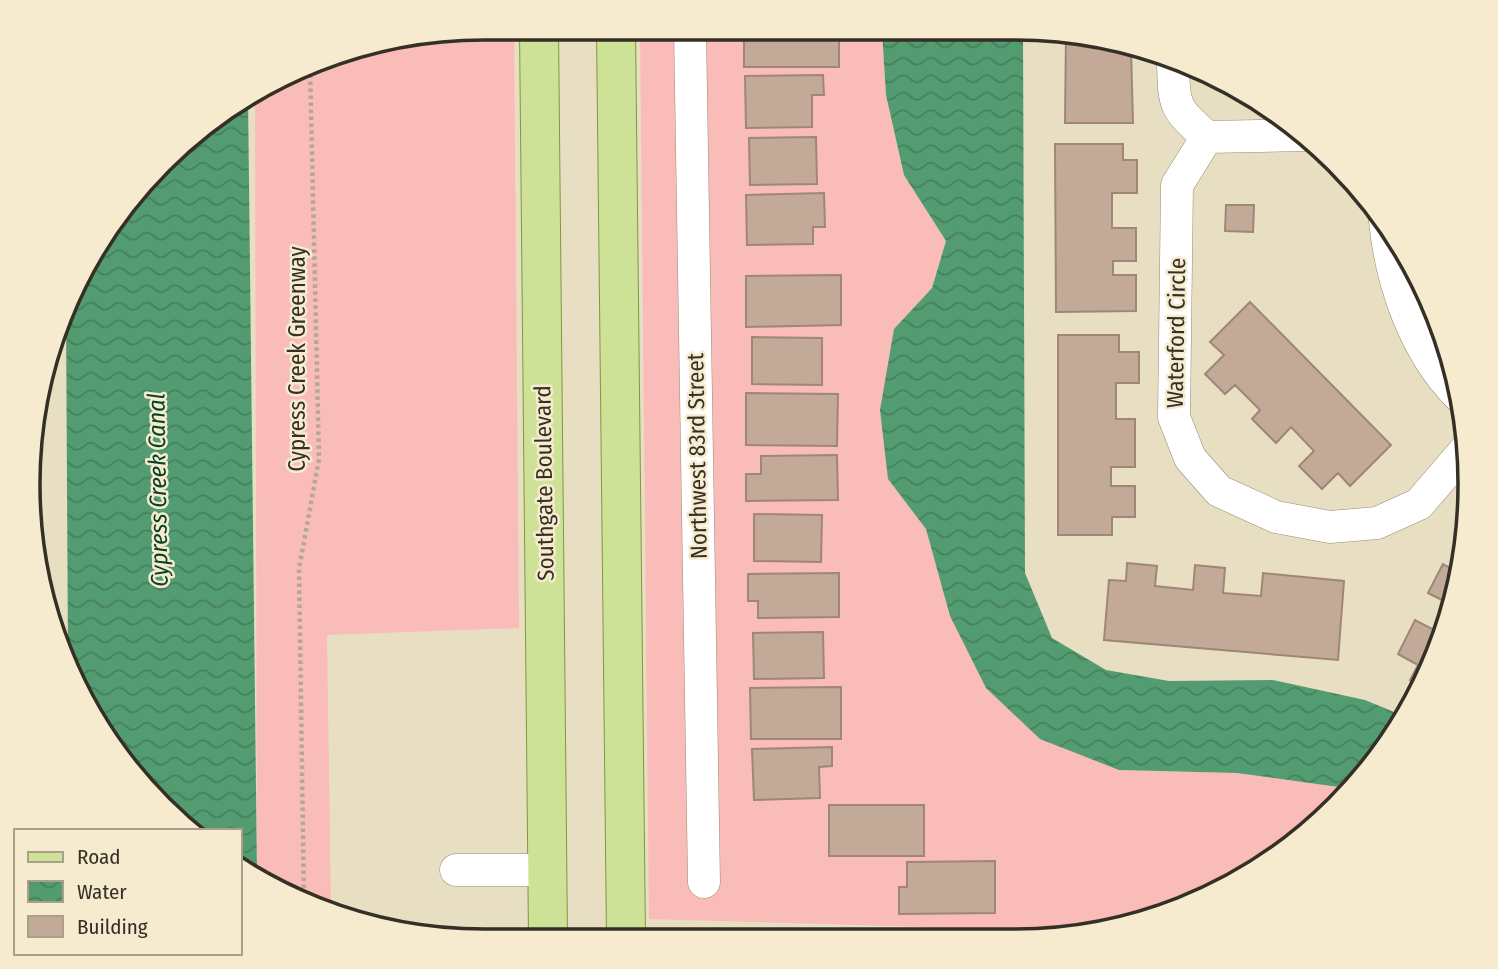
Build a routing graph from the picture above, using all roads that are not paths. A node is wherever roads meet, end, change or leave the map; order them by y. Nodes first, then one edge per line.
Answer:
1 (539, 40) edge
2 (616, 40) edge
3 (690, 40) edge
4 (1173, 70) edge
5 (1288, 135) edge
6 (1207, 137) junction
7 (1393, 254) edge
8 (1446, 383) edge
9 (1457, 460) edge
10 (456, 870) dead end
11 (546, 870) junction
12 (704, 882) dead end
13 (548, 929) edge
14 (626, 929) edge

1 - 11 main road, Southgate Boulevard
2 - 14 main road
3 - 12 street, Northwest 83rd Street
4 - 6 street
5 - 6 street
6 - 9 street, Waterford Circle
7 - 8 street
10 - 11 street
11 - 13 main road, Southgate Boulevard

